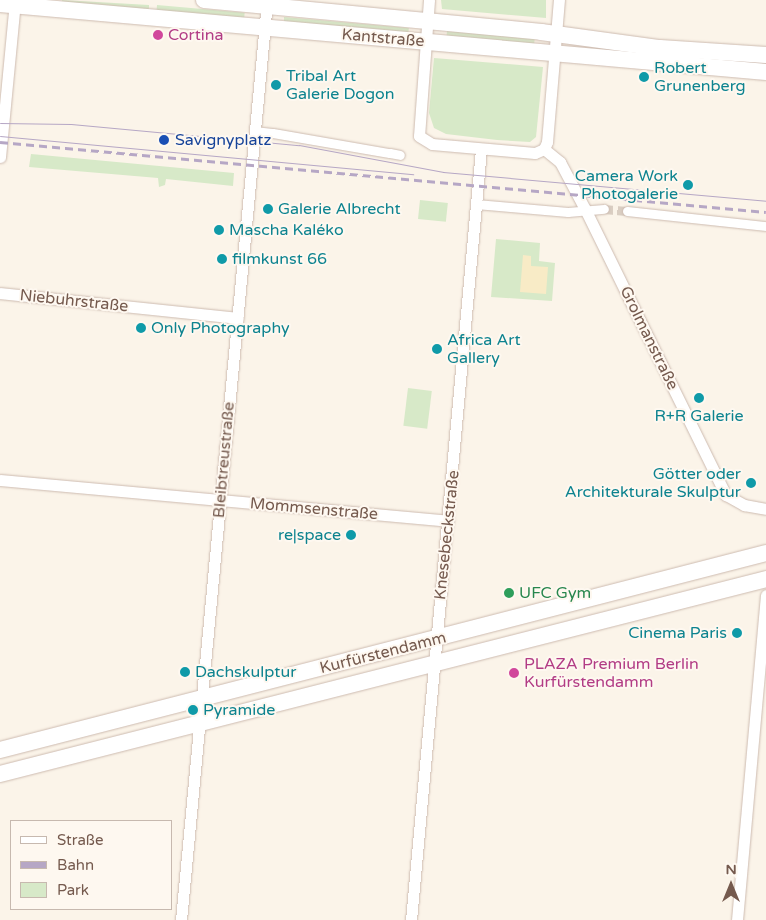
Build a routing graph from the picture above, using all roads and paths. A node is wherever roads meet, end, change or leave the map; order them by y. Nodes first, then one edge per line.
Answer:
1 (204, 0) edge
2 (429, 0) edge
3 (559, 0) edge
4 (10, 3) edge
5 (266, 3) edge
6 (427, 22) junction
7 (264, 27) junction
8 (556, 34) junction
9 (425, 42) junction
10 (554, 53) junction
11 (766, 55) edge
12 (766, 72) edge
13 (254, 131) junction
14 (481, 149) junction
15 (544, 149) junction
16 (400, 155) dead end
17 (0, 157) edge
18 (476, 204) junction
19 (585, 209) junction
20 (604, 209) tunnel mouth
21 (627, 211) tunnel mouth
22 (766, 226) edge
23 (0, 293) edge
24 (238, 318) junction
25 (0, 480) edge
26 (220, 500) junction
27 (766, 509) edge
28 (448, 521) junction
29 (766, 553) edge
30 (766, 579) edge
31 (766, 595) edge
32 (436, 640) junction
33 (434, 666) junction
34 (202, 699) junction
35 (199, 724) junction
36 (0, 750) edge
37 (0, 774) edge
38 (181, 920) edge
39 (411, 920) edge
40 (737, 920) edge

1 - 5 main road, Kantstraße
2 - 6 street
3 - 8 street
4 - 7 main road, Kantstraße
4 - 17 street
5 - 6 main road, Kantstraße
5 - 7 street, Bleibtreustraße
6 - 8 main road, Kantstraße
6 - 9 street
7 - 9 main road, Kantstraße
7 - 13 street, Bleibtreustraße
8 - 10 street
8 - 11 main road, Kantstraße
9 - 10 main road, Kantstraße
9 - 14 street
10 - 12 main road, Kantstraße
10 - 15 street
13 - 16 street
13 - 24 street, Bleibtreustraße
14 - 15 street
14 - 18 street, Knesebeckstraße
15 - 19 street, Grolmanstraße
18 - 19 street
18 - 28 street, Knesebeckstraße
19 - 20 street
19 - 27 street, Grolmanstraße
21 - 22 street
23 - 24 street, Niebuhrstraße
24 - 26 street, Bleibtreustraße
25 - 26 street, Mommsenstraße
26 - 28 street, Mommsenstraße
26 - 34 street, Bleibtreustraße
28 - 32 street, Knesebeckstraße
29 - 32 main road, Kurfürstendamm
30 - 33 main road, Kurfürstendamm
31 - 40 street
32 - 33 street, Knesebeckstraße
32 - 34 main road, Kurfürstendamm
33 - 35 main road, Kurfürstendamm
33 - 39 street, Knesebeckstraße
34 - 35 street, Bleibtreustraße
34 - 36 main road, Kurfürstendamm
35 - 37 main road, Kurfürstendamm
35 - 38 street, Bleibtreustraße

